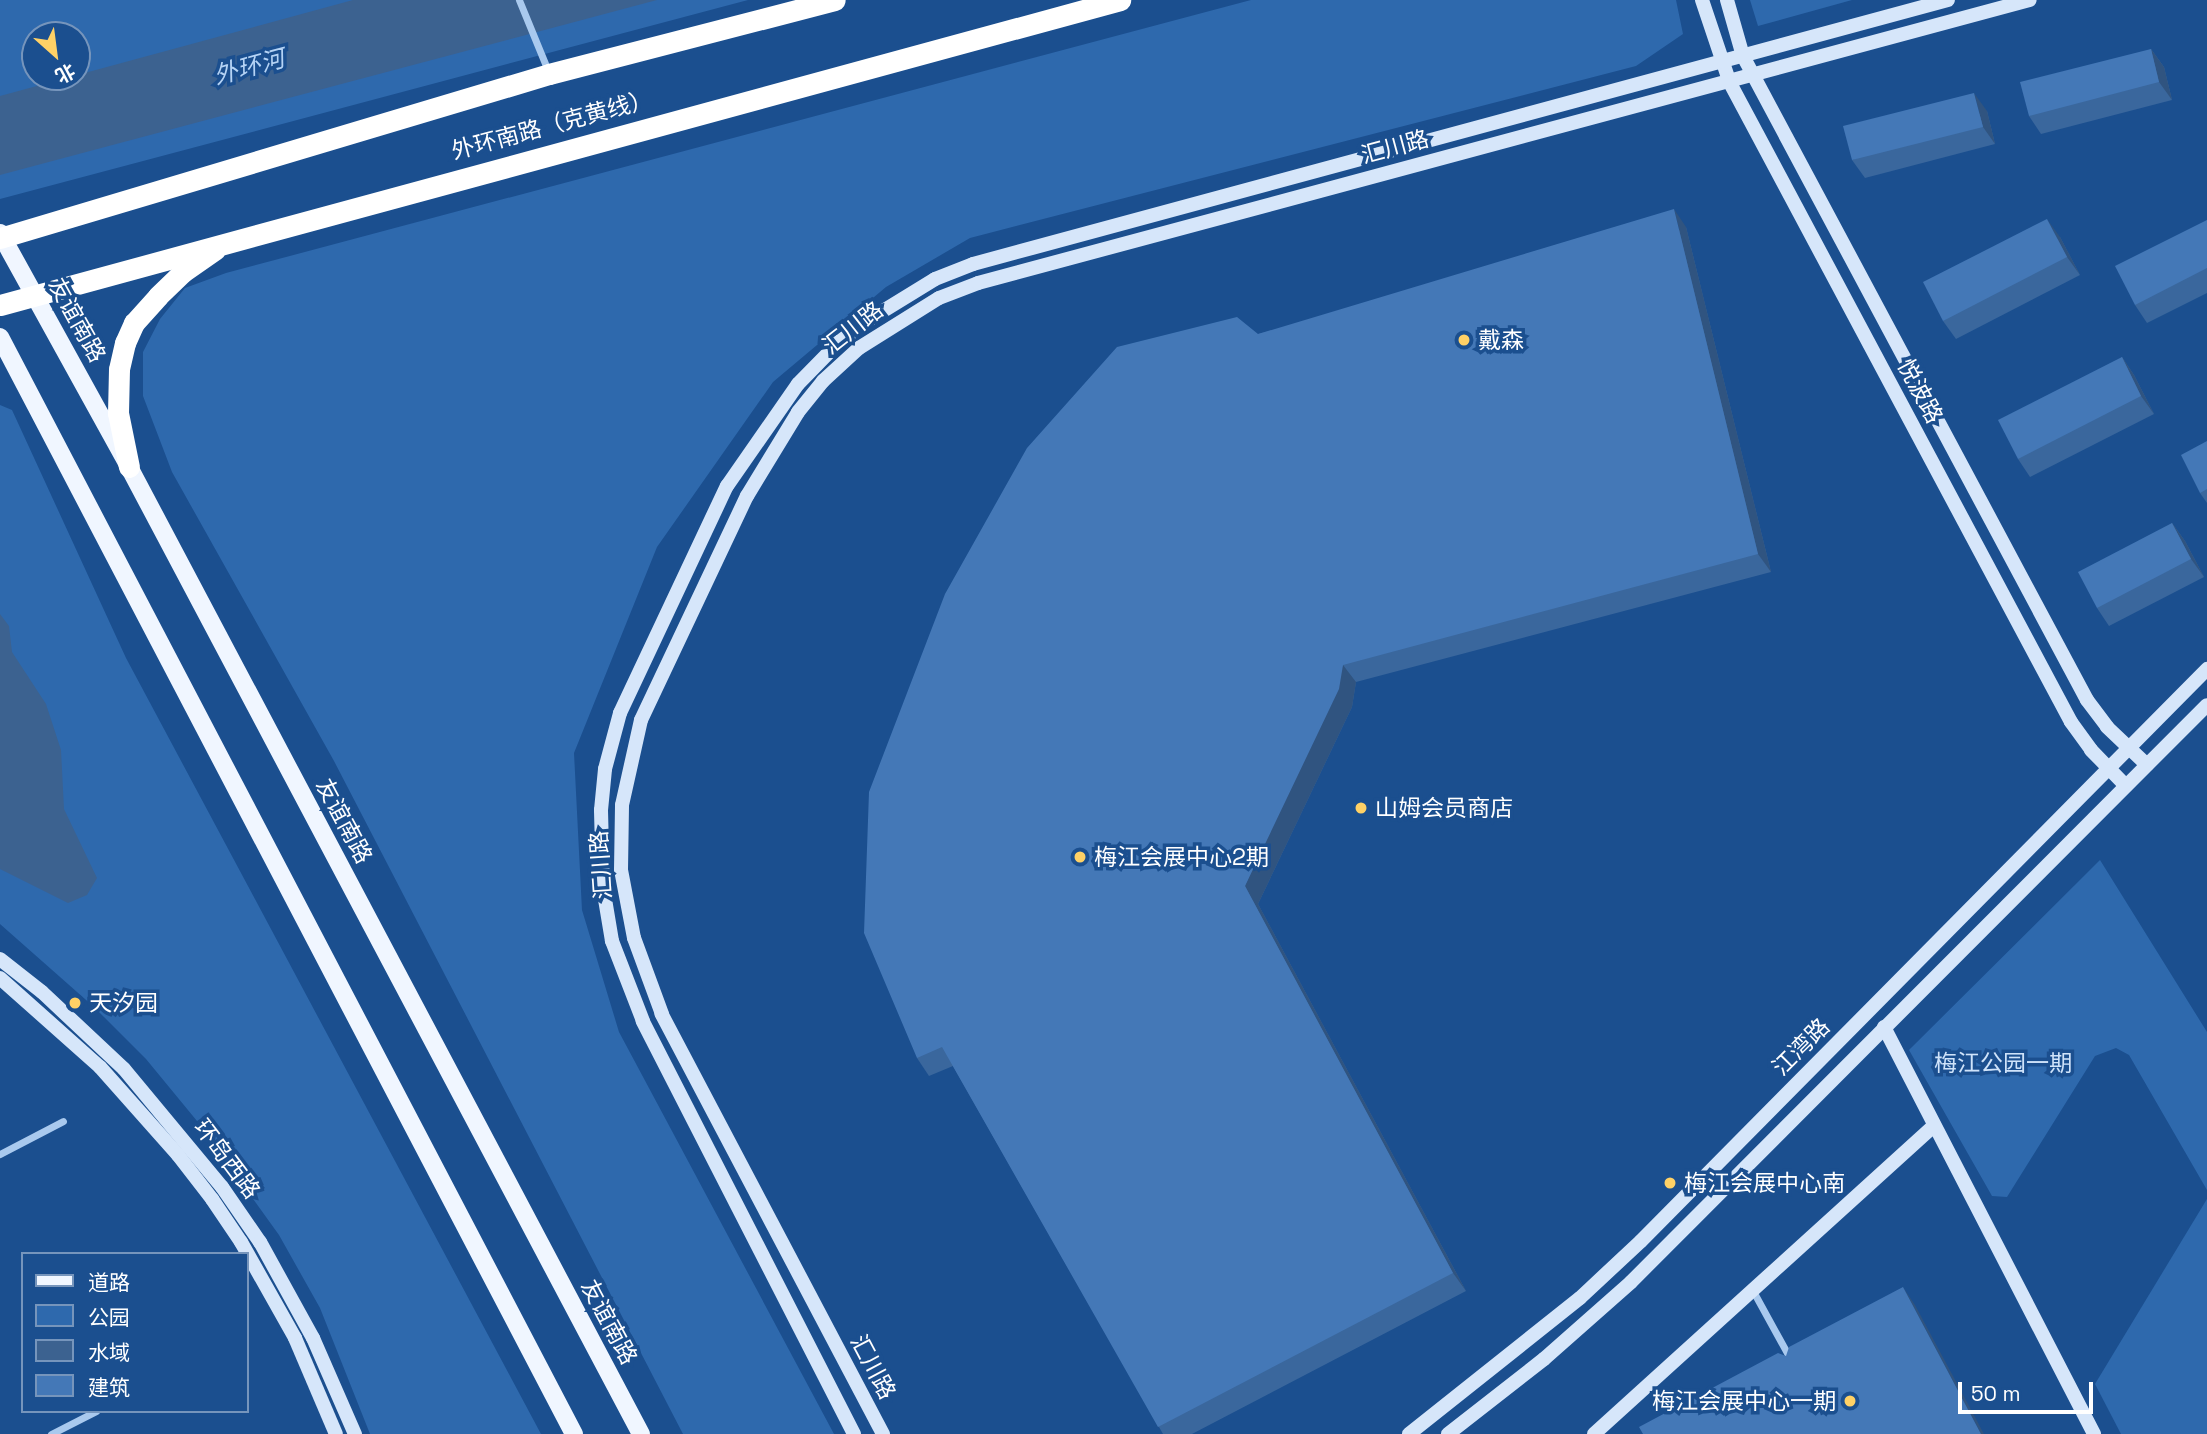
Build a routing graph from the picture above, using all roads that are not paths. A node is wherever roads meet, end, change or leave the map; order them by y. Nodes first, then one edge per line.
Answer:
1 (519, 0) edge
2 (835, 0) edge
3 (1120, 0) edge
4 (1702, 0) edge
5 (1727, 0) edge
6 (1948, 0) edge
7 (2030, 0) edge
8 (1743, 56) junction
9 (1721, 62) junction
10 (549, 74) junction
11 (1754, 76) junction
12 (1730, 83) junction
13 (1, 236) edge
14 (231, 239) junction
15 (36, 295) junction
16 (0, 305) edge
17 (0, 337) edge
18 (129, 467) junction
19 (2207, 670) edge
20 (2207, 705) edge
21 (2128, 748) junction
22 (2147, 765) junction
23 (2109, 768) junction
24 (2126, 786) junction
25 (0, 959) edge
26 (0, 978) edge
27 (1884, 1027) junction
28 (63, 1121) dead end
29 (1933, 1127) junction
30 (0, 1154) edge
31 (247, 1252) edge
32 (248, 1254) edge
33 (1753, 1291) junction
34 (1796, 1368) edge
35 (92, 1413) edge
36 (1598, 1432) edge
37 (51, 1434) edge
38 (337, 1434) edge
39 (355, 1434) edge
40 (574, 1434) edge
41 (641, 1434) edge
42 (854, 1434) edge
43 (883, 1434) edge
44 (1409, 1434) edge
45 (1448, 1434) edge
46 (2094, 1434) edge

1 - 10 street
2 - 10 highway, 外环南路（克黄线）
3 - 14 highway, 外环南路（克黄线）
4 - 9 street, 悦波路
5 - 8 street, 悦波路
6 - 8 street, 汇川路
7 - 11 street, 汇川路
8 - 9 street, 汇川路
8 - 11 street, 悦波路
9 - 12 street, 悦波路
9 - 42 street, 汇川路
10 - 13 highway, 外环南路（克黄线）
11 - 12 street, 汇川路
11 - 21 street, 悦波路
12 - 23 street, 悦波路
12 - 43 street, 汇川路
13 - 15 main road, 友谊南路
14 - 15 highway, 外环南路（克黄线）
14 - 18 highway
15 - 16 highway, 外环南路（克黄线）
15 - 18 main road, 友谊南路
17 - 40 main road
18 - 41 main road, 友谊南路
19 - 21 street, 江湾路
20 - 22 street, 江湾路
21 - 22 street, 悦波路
21 - 23 street, 江湾路
22 - 24 street, 江湾路
23 - 24 street, 悦波路
23 - 44 street, 江湾路
24 - 27 street, 江湾路
25 - 39 street, 环岛西路
26 - 31 street, 环岛西路
27 - 29 street
27 - 45 street, 江湾路
28 - 30 street
29 - 33 street
29 - 46 street
32 - 38 street, 环岛西路
33 - 34 street
33 - 36 street
35 - 37 street

